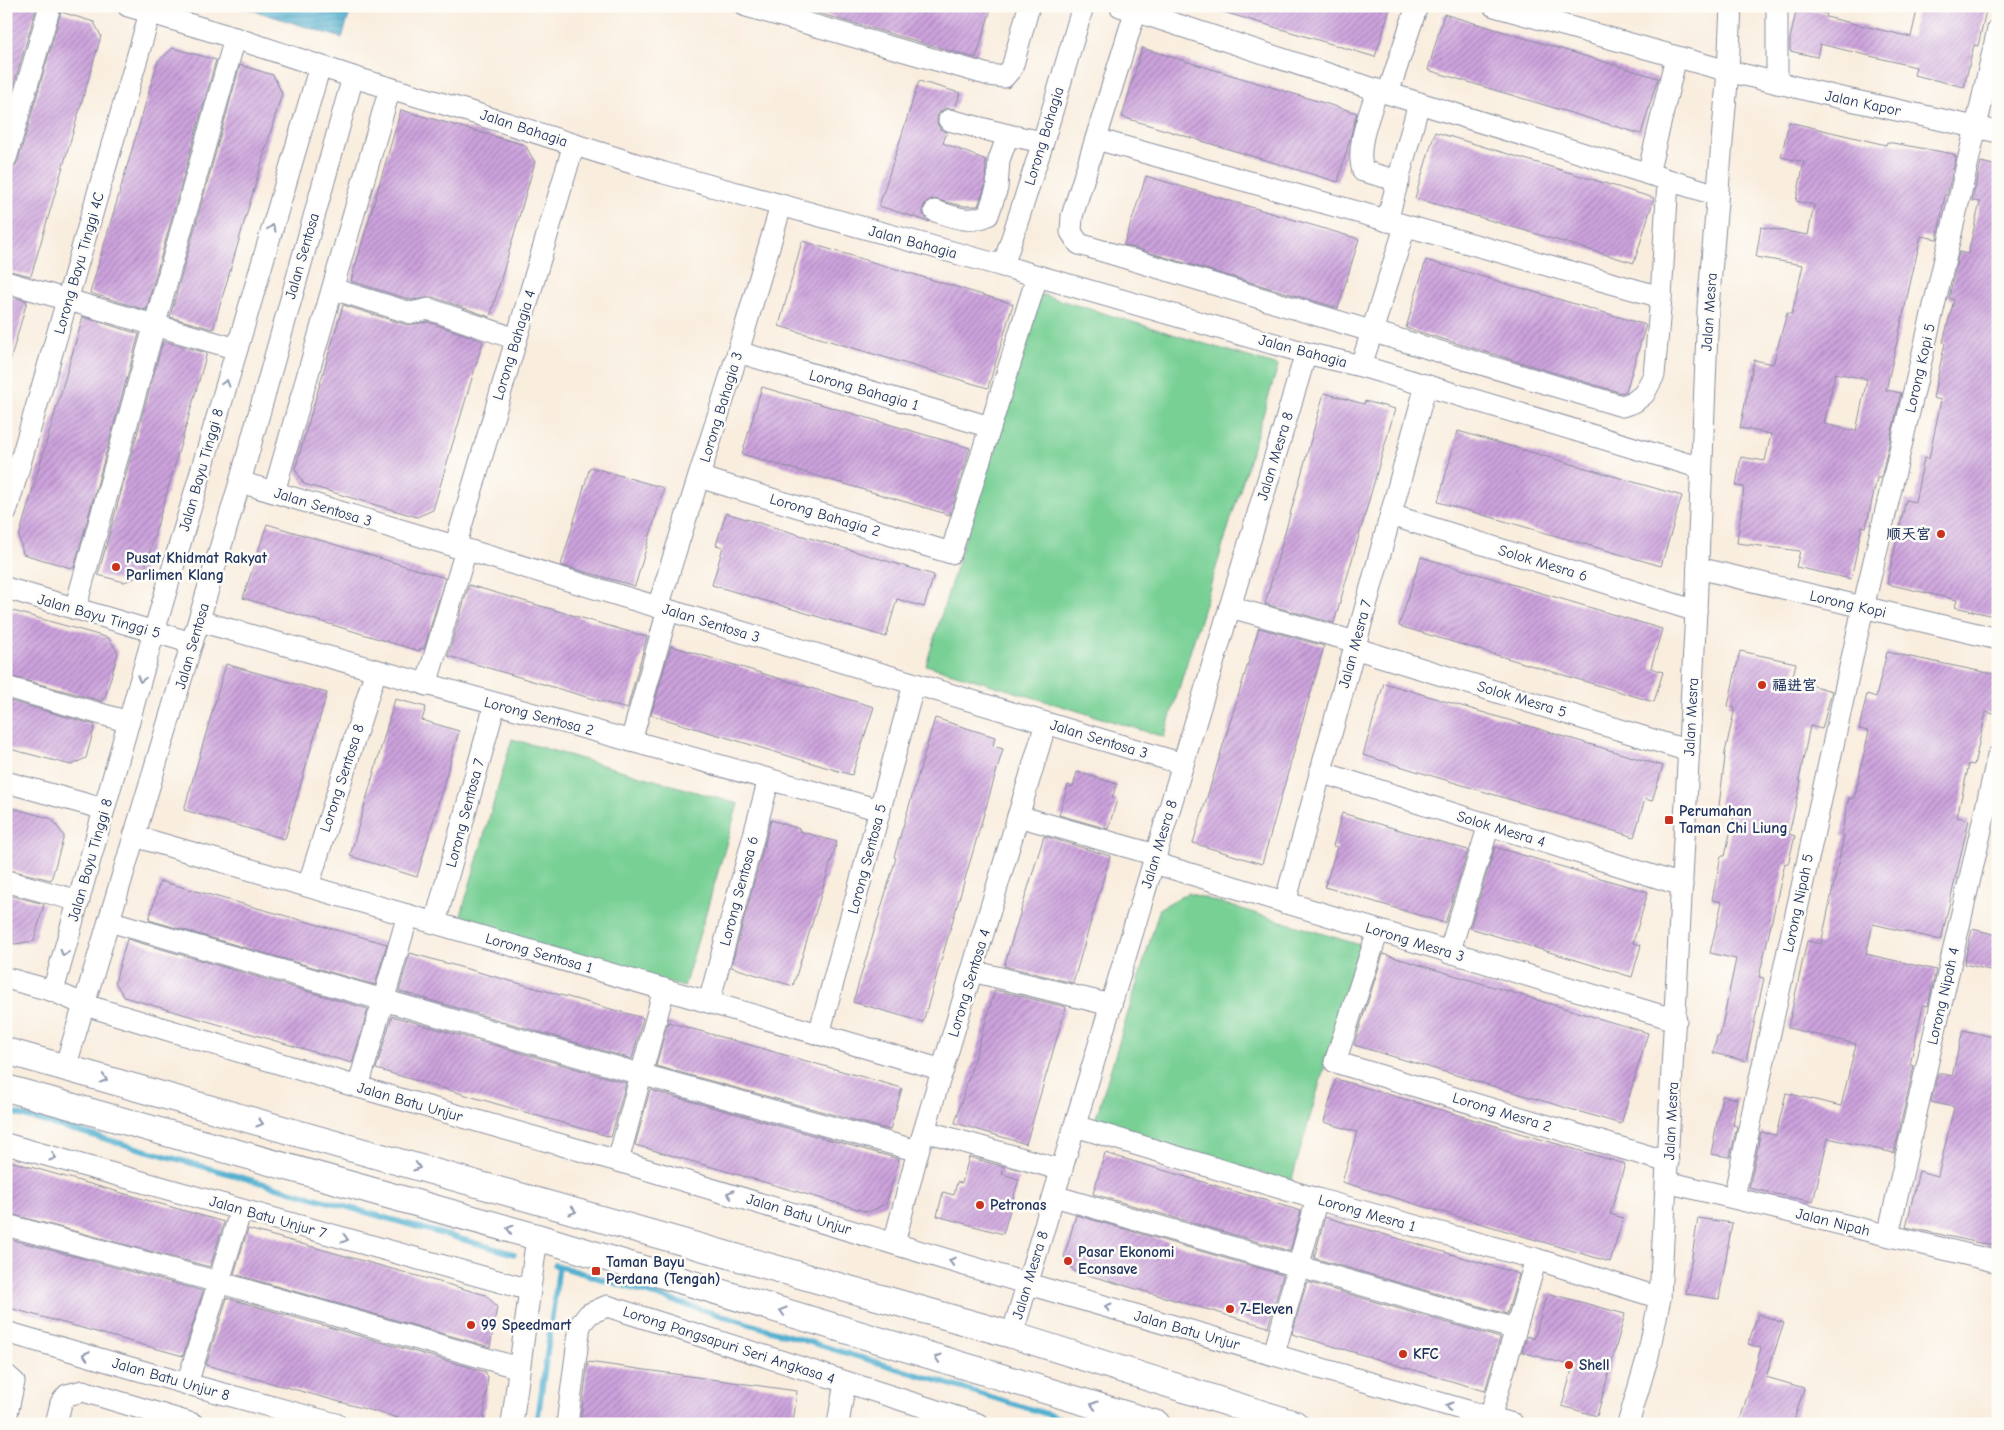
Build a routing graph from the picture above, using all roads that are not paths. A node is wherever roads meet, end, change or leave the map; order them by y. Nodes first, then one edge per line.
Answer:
1 (50, 6) edge
2 (128, 6) edge
3 (746, 6) edge
4 (1029, 6) edge
5 (1083, 6) edge
6 (1417, 6) edge
7 (1494, 6) edge
8 (1731, 6) edge
9 (1777, 6) edge
10 (1131, 8) edge
11 (150, 13) junction
12 (1998, 29) edge
13 (235, 38) junction
14 (1676, 57) junction
15 (320, 66) junction
16 (1728, 71) junction
17 (353, 77) junction
18 (1777, 83) junction
19 (390, 88) junction
20 (1383, 92) junction
21 (1419, 102) junction
22 (949, 120) dead end
23 (1976, 127) junction
24 (1998, 132) edge
25 (1008, 135) junction
26 (1096, 139) junction
27 (1043, 142) junction
28 (574, 144) junction
29 (6, 158) edge
30 (1648, 174) junction
31 (1399, 181) junction
32 (1668, 181) junction
33 (1717, 195) junction
34 (781, 206) junction
35 (935, 212) dead end
36 (1396, 224) junction
37 (1003, 266) junction
38 (1037, 277) junction
39 (6, 282) edge
40 (333, 289) junction
41 (1662, 297) junction
42 (69, 300) junction
43 (155, 326) junction
44 (1372, 332) junction
45 (516, 339) junction
46 (237, 349) junction
47 (738, 352) junction
48 (1306, 353) junction
49 (1361, 366) junction
50 (1426, 385) junction
51 (990, 427) junction
52 (1701, 468) junction
53 (699, 477) junction
54 (240, 482) junction
55 (274, 492) junction
56 (6, 512) edge
57 (1391, 515) junction
58 (460, 548) junction
59 (1698, 568) junction
60 (6, 588) edge
61 (1230, 607) junction
62 (1863, 608) junction
63 (75, 609) junction
64 (663, 609) junction
65 (1696, 611) junction
66 (199, 621) junction
67 (154, 632) junction
68 (1998, 639) edge
69 (192, 644) junction
70 (1355, 645) junction
71 (376, 670) junction
72 (914, 684) junction
73 (426, 685) junction
74 (6, 687) edge
75 (495, 704) junction
76 (129, 722) junction
77 (1046, 723) junction
78 (631, 741) junction
79 (1689, 751) junction
80 (1998, 756) edge
81 (1183, 764) junction
82 (1320, 772) junction
83 (769, 779) junction
84 (6, 782) edge
85 (104, 809) junction
86 (880, 810) junction
87 (1018, 816) junction
88 (1489, 825) junction
89 (134, 836) junction
90 (1155, 859) junction
91 (6, 881) edge
92 (1682, 885) junction
93 (308, 886) junction
94 (79, 901) junction
95 (1285, 903) junction
96 (408, 915) junction
97 (109, 921) junction
98 (436, 923) junction
99 (1378, 931) junction
100 (1449, 953) junction
101 (972, 972) junction
102 (6, 978) edge
103 (664, 989) junction
104 (53, 991) junction
105 (384, 1000) junction
106 (709, 1002) junction
107 (85, 1005) junction
108 (1111, 1005) junction
109 (1676, 1020) junction
110 (819, 1034) junction
111 (6, 1051) edge
112 (65, 1068) junction
113 (943, 1070) junction
114 (640, 1074) junction
115 (358, 1087) junction
116 (6, 1088) edge
117 (1075, 1126) junction
118 (925, 1131) junction
119 (6, 1144) edge
120 (918, 1152) junction
121 (618, 1160) junction
122 (1062, 1170) junction
123 (1668, 1172) junction
124 (1054, 1196) junction
125 (1734, 1197) junction
126 (1317, 1199) junction
127 (241, 1210) junction
128 (6, 1225) edge
129 (1888, 1236) junction
130 (537, 1237) junction
131 (894, 1242) junction
132 (1536, 1259) junction
133 (1998, 1262) edge
134 (1299, 1266) junction
135 (218, 1282) junction
136 (1028, 1284) junction
137 (530, 1290) junction
138 (1660, 1298) junction
139 (1515, 1330) junction
140 (6, 1332) edge
141 (1012, 1335) junction
142 (1274, 1354) junction
143 (519, 1368) junction
144 (6, 1374) edge
145 (845, 1382) junction
146 (187, 1384) junction
147 (269, 1416) edge
148 (6, 1418) edge
149 (1490, 1418) junction
150 (56, 1424) edge
151 (193, 1424) edge
152 (336, 1424) edge
153 (512, 1424) edge
154 (567, 1424) edge
155 (838, 1424) edge
156 (978, 1424) edge
157 (1158, 1424) edge
158 (1295, 1424) edge
159 (1513, 1424) edge
160 (1628, 1424) edge

1 - 29 street
2 - 11 street, Jalan Bahagia
3 - 4 street
5 - 27 street, Lorong Bahagia
6 - 20 street
7 - 14 street, Jalan Kapor
8 - 16 street, Jalan Mesra
9 - 18 street
10 - 20 street
10 - 26 street
11 - 13 street, Jalan Bahagia
11 - 42 street, Lorong Bayu Tinggi 4C
12 - 23 street, Lorong Kopi 5
13 - 15 street, Jalan Bahagia
13 - 43 street
14 - 16 street, Jalan Kapor
14 - 30 street
15 - 17 street, Jalan Bahagia
46 -> 15 street, Jalan Bayu Tinggi 8
16 - 18 street, Jalan Kapor
16 - 33 street, Jalan Mesra
17 - 19 street, Jalan Bahagia
17 - 54 street, Jalan Sentosa
18 - 23 street, Jalan Kapor
19 - 28 street, Jalan Bahagia
19 - 40 street
20 - 21 street
20 - 31 street
21 - 30 street
21 - 31 street
22 - 25 street
23 - 24 street, Jalan Kapor
23 - 62 street, Lorong Kopi 5
25 - 27 street
25 - 35 street
26 - 36 street
26 - 44 street
27 - 37 street, Lorong Bahagia
28 - 34 street, Jalan Bahagia
28 - 45 street, Lorong Bahagia 4
30 - 32 street
31 - 36 street
32 - 33 street
32 - 41 street
33 - 52 street, Jalan Mesra
34 - 37 street, Jalan Bahagia
34 - 47 street, Lorong Bahagia 3
36 - 41 street
36 - 44 street
37 - 38 street, Jalan Bahagia
38 - 48 street, Jalan Bahagia
38 - 51 street
39 - 42 street
40 - 45 street
40 - 55 street
41 - 44 street
42 - 43 street
42 - 56 street, Lorong Bayu Tinggi 4C
43 - 46 street
43 - 63 street
44 - 49 street
45 - 58 street, Lorong Bahagia 4
67 -> 46 street, Jalan Bayu Tinggi 8
47 - 51 street, Lorong Bahagia 1
47 - 53 street, Lorong Bahagia 3
48 - 49 street, Jalan Bahagia
48 - 61 street, Jalan Mesra 8
49 - 50 street, Jalan Bahagia
50 - 52 street, Jalan Bahagia
50 - 57 street, Jalan Mesra 7
51 - 53 street, Lorong Bahagia 2
52 - 59 street, Jalan Mesra
53 - 64 street, Lorong Bahagia 3
54 - 55 street, Jalan Sentosa 3
54 - 66 street, Jalan Sentosa
55 - 58 street, Jalan Sentosa 3
57 - 65 street, Solok Mesra 6
57 - 70 street, Jalan Mesra 7
58 - 64 street, Jalan Sentosa 3
58 - 73 street, Lorong Bahagia 4
59 - 62 street, Lorong Kopi
59 - 65 street, Jalan Mesra
60 - 63 street, Jalan Bayu Tinggi 5
61 - 70 street, Solok Mesra 5
61 - 81 street, Jalan Mesra 8
62 - 68 street, Lorong Kopi
62 - 125 street, Lorong Nipah 5
63 - 67 street, Jalan Bayu Tinggi 5
64 - 72 street, Jalan Sentosa 3
64 - 78 street, Lorong Bahagia 3
65 - 79 street, Jalan Mesra
66 - 69 street, Jalan Sentosa
66 - 71 street, Lorong Sentosa 2
67 - 69 street, Jalan Bayu Tinggi 5
67 -> 76 street, Jalan Bayu Tinggi 8
69 - 89 street, Jalan Sentosa
70 - 79 street, Solok Mesra 5
70 - 82 street, Jalan Mesra 7
71 - 73 street, Lorong Sentosa 2
71 - 93 street, Lorong Sentosa 8
72 - 77 street, Jalan Sentosa 3
72 - 86 street, Lorong Sentosa 5
73 - 75 street, Lorong Sentosa 2
74 - 76 street
75 - 78 street, Lorong Sentosa 2
75 - 98 street, Lorong Sentosa 7
76 - 85 street, Jalan Bayu Tinggi 8
77 - 81 street, Jalan Sentosa 3
77 - 87 street, Lorong Sentosa 4
78 - 83 street, Lorong Sentosa 2
79 - 92 street, Jalan Mesra
80 - 129 street, Lorong Nipah 4
81 - 90 street, Jalan Mesra 8
82 - 88 street, Solok Mesra 4
82 - 95 street, Jalan Mesra 7
83 - 86 street, Lorong Sentosa 2
83 - 106 street, Lorong Sentosa 6
84 - 85 street
85 - 94 street, Jalan Bayu Tinggi 8
86 - 110 street, Lorong Sentosa 5
87 - 90 street, Lorong Mesra 3
87 - 101 street, Lorong Sentosa 4
88 - 92 street, Solok Mesra 4
88 - 100 street
89 - 93 street, Lorong Sentosa 1
89 - 97 street, Jalan Sentosa
90 - 95 street, Lorong Mesra 3
90 - 108 street, Jalan Mesra 8
91 - 94 street
92 - 109 street, Jalan Mesra
93 - 96 street, Lorong Sentosa 1
94 -> 104 street, Jalan Bayu Tinggi 8
95 - 99 street, Lorong Mesra 3
96 - 98 street, Lorong Sentosa 1
96 - 105 street
97 - 105 street
97 - 107 street, Jalan Sentosa
98 - 103 street, Lorong Sentosa 1
99 - 100 street, Lorong Mesra 3
99 - 123 street, Lorong Mesra 2
100 - 109 street, Lorong Mesra 3
101 - 108 street
101 - 113 street, Lorong Sentosa 4
102 - 104 street, Jalan Batu Unjur
103 - 106 street, Lorong Sentosa 1
103 - 114 street
104 - 107 street, Jalan Batu Unjur
105 - 114 street
105 - 115 street
106 - 110 street, Lorong Sentosa 1
107 - 112 street, Jalan Sentosa
107 - 115 street, Jalan Batu Unjur
108 - 117 street, Jalan Mesra 8
109 - 123 street, Jalan Mesra
110 - 113 street, Lorong Sentosa 1
111 - 112 main road
112 -> 141 main road
113 - 118 street, Lorong Sentosa 4
114 - 120 street
114 - 121 street
115 - 121 street, Jalan Batu Unjur
130 -> 116 main road
117 - 122 street, Jalan Mesra 8
117 - 126 street, Lorong Mesra 1
118 - 120 street, Lorong Sentosa 4
118 - 122 street
119 -> 127 street, Jalan Batu Unjur 7
120 - 131 street, Lorong Sentosa 4
131 -> 121 street, Jalan Batu Unjur
122 - 124 street, Jalan Mesra 8
123 - 125 street, Jalan Nipah
123 - 138 street, Jalan Mesra
124 - 134 street
124 - 136 street, Jalan Mesra 8
125 - 129 street, Jalan Nipah
126 - 132 street, Lorong Mesra 1
126 - 134 street
127 - 135 street
127 -> 137 street, Jalan Batu Unjur 7
128 - 135 street
129 - 133 street, Jalan Nipah
130 - 137 street
157 -> 130 main road
136 -> 131 street, Jalan Batu Unjur
132 - 138 street, Lorong Mesra 1
132 - 139 street
134 - 139 street
134 - 142 street
135 - 143 street
135 - 146 street
136 - 141 street, Jalan Mesra 8
142 -> 136 street, Jalan Batu Unjur
137 - 143 street
138 - 160 street, Jalan Mesra
139 - 149 street
146 -> 140 street, Jalan Batu Unjur 8
141 - 158 main road
149 -> 142 street, Jalan Batu Unjur
143 - 153 street
144 - 148 street
145 - 154 street, Lorong Pangsapuri Seri Angkasa 4
145 - 155 street
145 - 156 street, Lorong Pangsapuri Seri Angkasa 4
146 - 147 street, Jalan Batu Unjur 8
147 - 152 street, Jalan Batu Unjur 8
149 - 159 street, Jalan Batu Unjur
150 - 151 street

